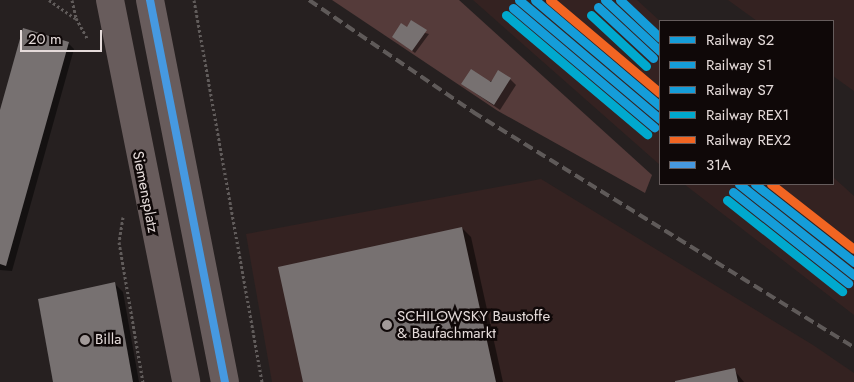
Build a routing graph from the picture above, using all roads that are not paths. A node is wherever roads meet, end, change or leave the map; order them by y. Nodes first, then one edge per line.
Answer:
1 (110, 0) edge
2 (150, 0) edge
3 (186, 382) edge
4 (225, 382) edge

1 - 3 main road, Siemensplatz
2 - 4 main road

